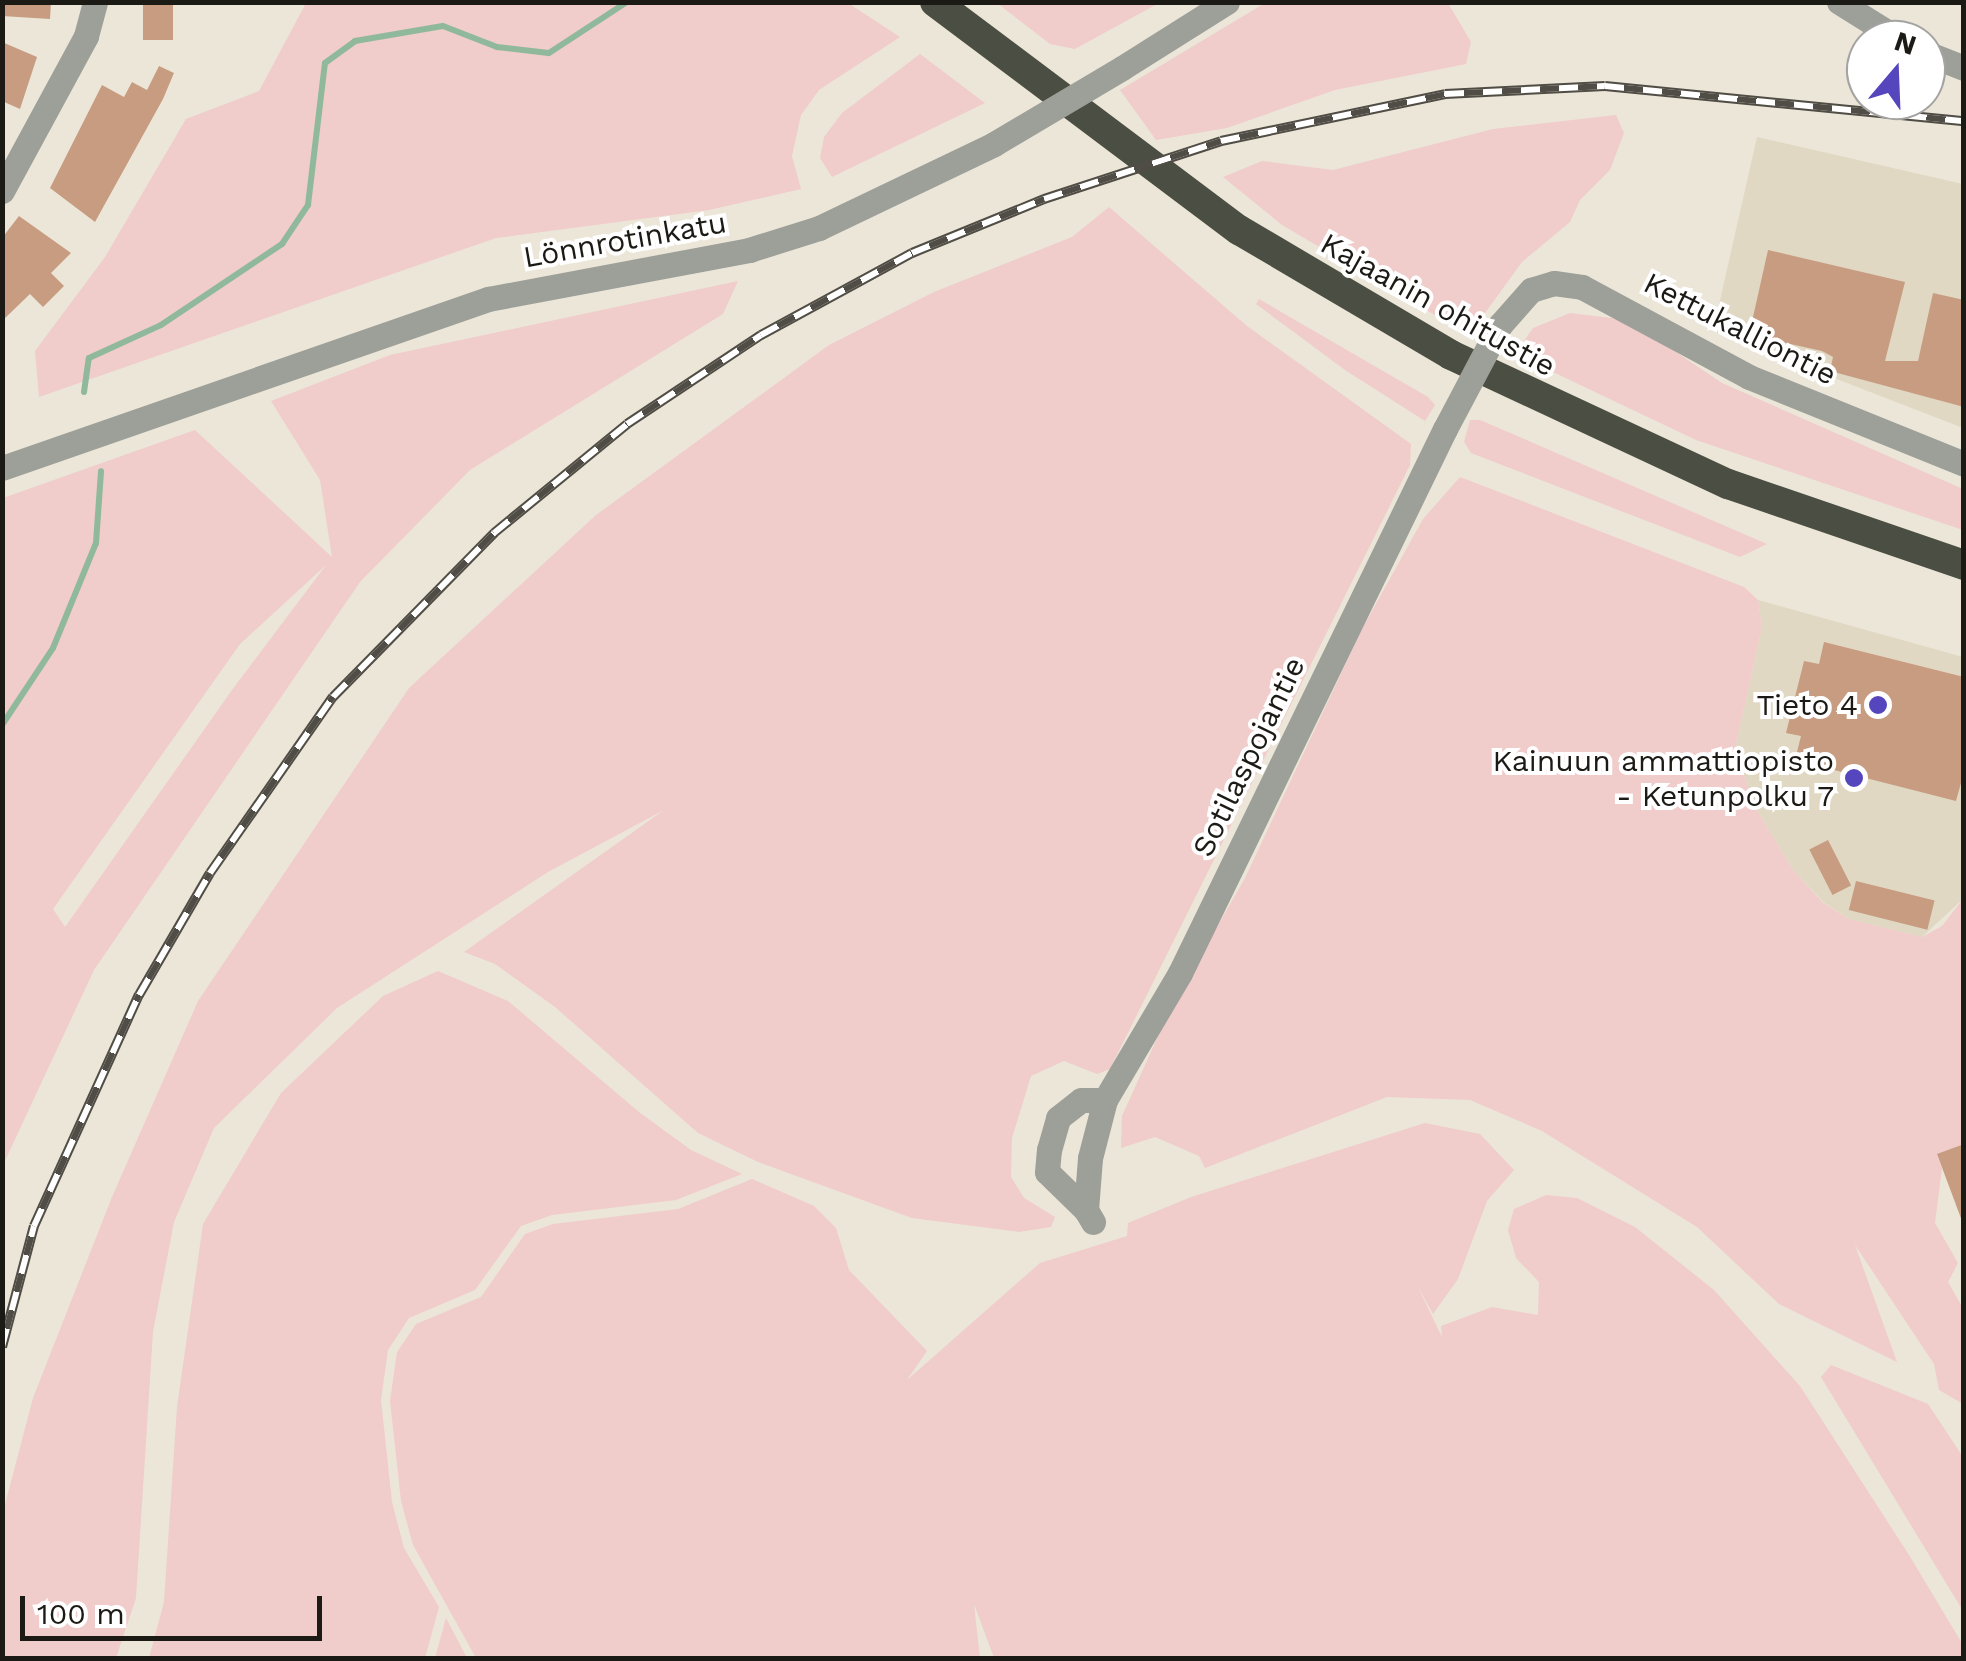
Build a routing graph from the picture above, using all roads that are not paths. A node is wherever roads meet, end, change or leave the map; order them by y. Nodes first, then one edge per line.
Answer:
1 (95, 2) edge
2 (935, 2) edge
3 (1227, 2) edge
4 (1839, 2) edge
5 (1868, 20) edge
6 (2, 191) edge
7 (1500, 325) joint
8 (1964, 464) edge
9 (2, 468) edge
10 (1964, 565) edge
11 (1105, 1100) junction

1 - 6 street
2 - 10 highway, Kajaanin ohitustie
3 - 9 street, Lönnrotinkatu, bridge
4 - 5 street
7 - 8 street, Kettukalliontie
7 - 11 street, Sotilaspojantie, bridge
11 - 11 street, Sotilaspojantie

